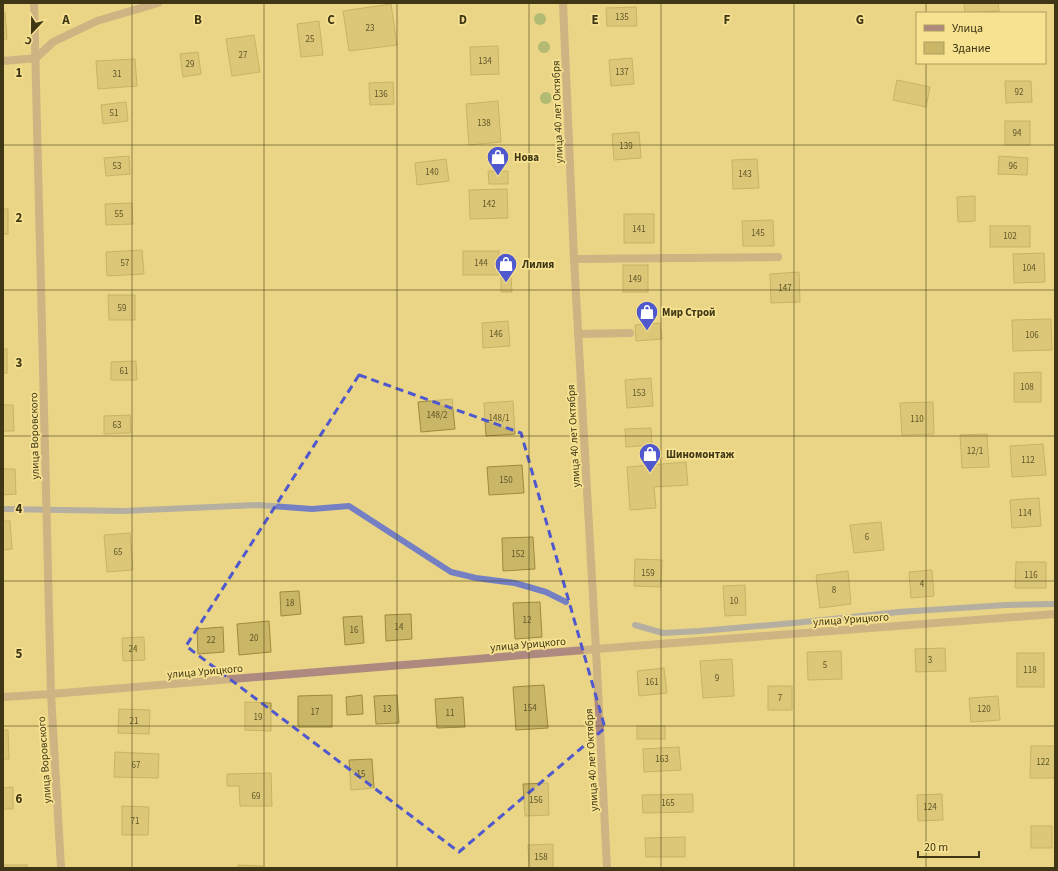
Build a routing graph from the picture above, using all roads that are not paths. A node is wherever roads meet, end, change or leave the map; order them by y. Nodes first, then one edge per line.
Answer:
1 (34, 3) edge
2 (158, 3) edge
3 (563, 3) edge
4 (36, 58) junction
5 (3, 61) edge
6 (778, 257) dead end
7 (574, 259) junction
8 (630, 332) dead end
9 (578, 334) junction
10 (1055, 614) edge
11 (596, 650) junction
12 (51, 694) junction
13 (3, 697) edge
14 (61, 868) edge
15 (607, 868) edge

1 - 4 street, улица Воровского
2 - 4 street
3 - 7 street, улица 40 лет Октября
4 - 5 street
4 - 12 street, улица Воровского
6 - 7 street
7 - 9 street, улица 40 лет Октября
8 - 9 street
9 - 11 street, улица 40 лет Октября
10 - 11 street, улица Урицкого
11 - 12 street, улица Урицкого
11 - 15 street, улица 40 лет Октября
12 - 13 street, улица Урицкого
12 - 14 street, улица Воровского

